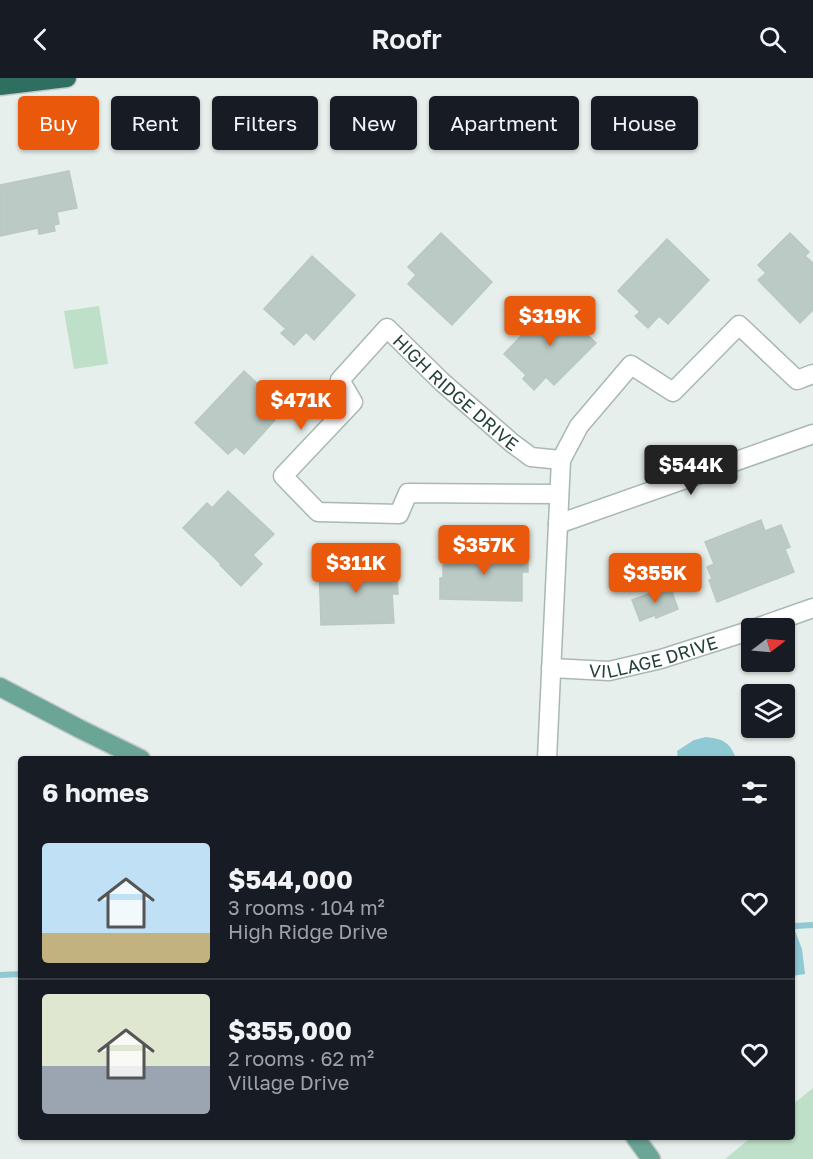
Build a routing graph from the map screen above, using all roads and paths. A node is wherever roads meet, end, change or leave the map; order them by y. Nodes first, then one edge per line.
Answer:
1 (67, 78) edge
2 (0, 86) edge
3 (813, 374) edge
4 (813, 434) edge
5 (561, 460) junction
6 (559, 494) junction
7 (558, 524) junction
8 (813, 608) edge
9 (784, 618) edge
10 (741, 634) edge
11 (552, 668) junction
12 (0, 687) edge
13 (135, 756) edge
14 (548, 756) edge
15 (637, 1140) edge
16 (651, 1159) edge

1 - 2 highway
3 - 5 street
4 - 7 street
5 - 6 street
5 - 6 street, HIGH RIDGE DRIVE
6 - 7 street
7 - 11 street
8 - 9 street
10 - 11 street, VILLAGE DRIVE
11 - 14 street
12 - 13 main road
15 - 16 main road

